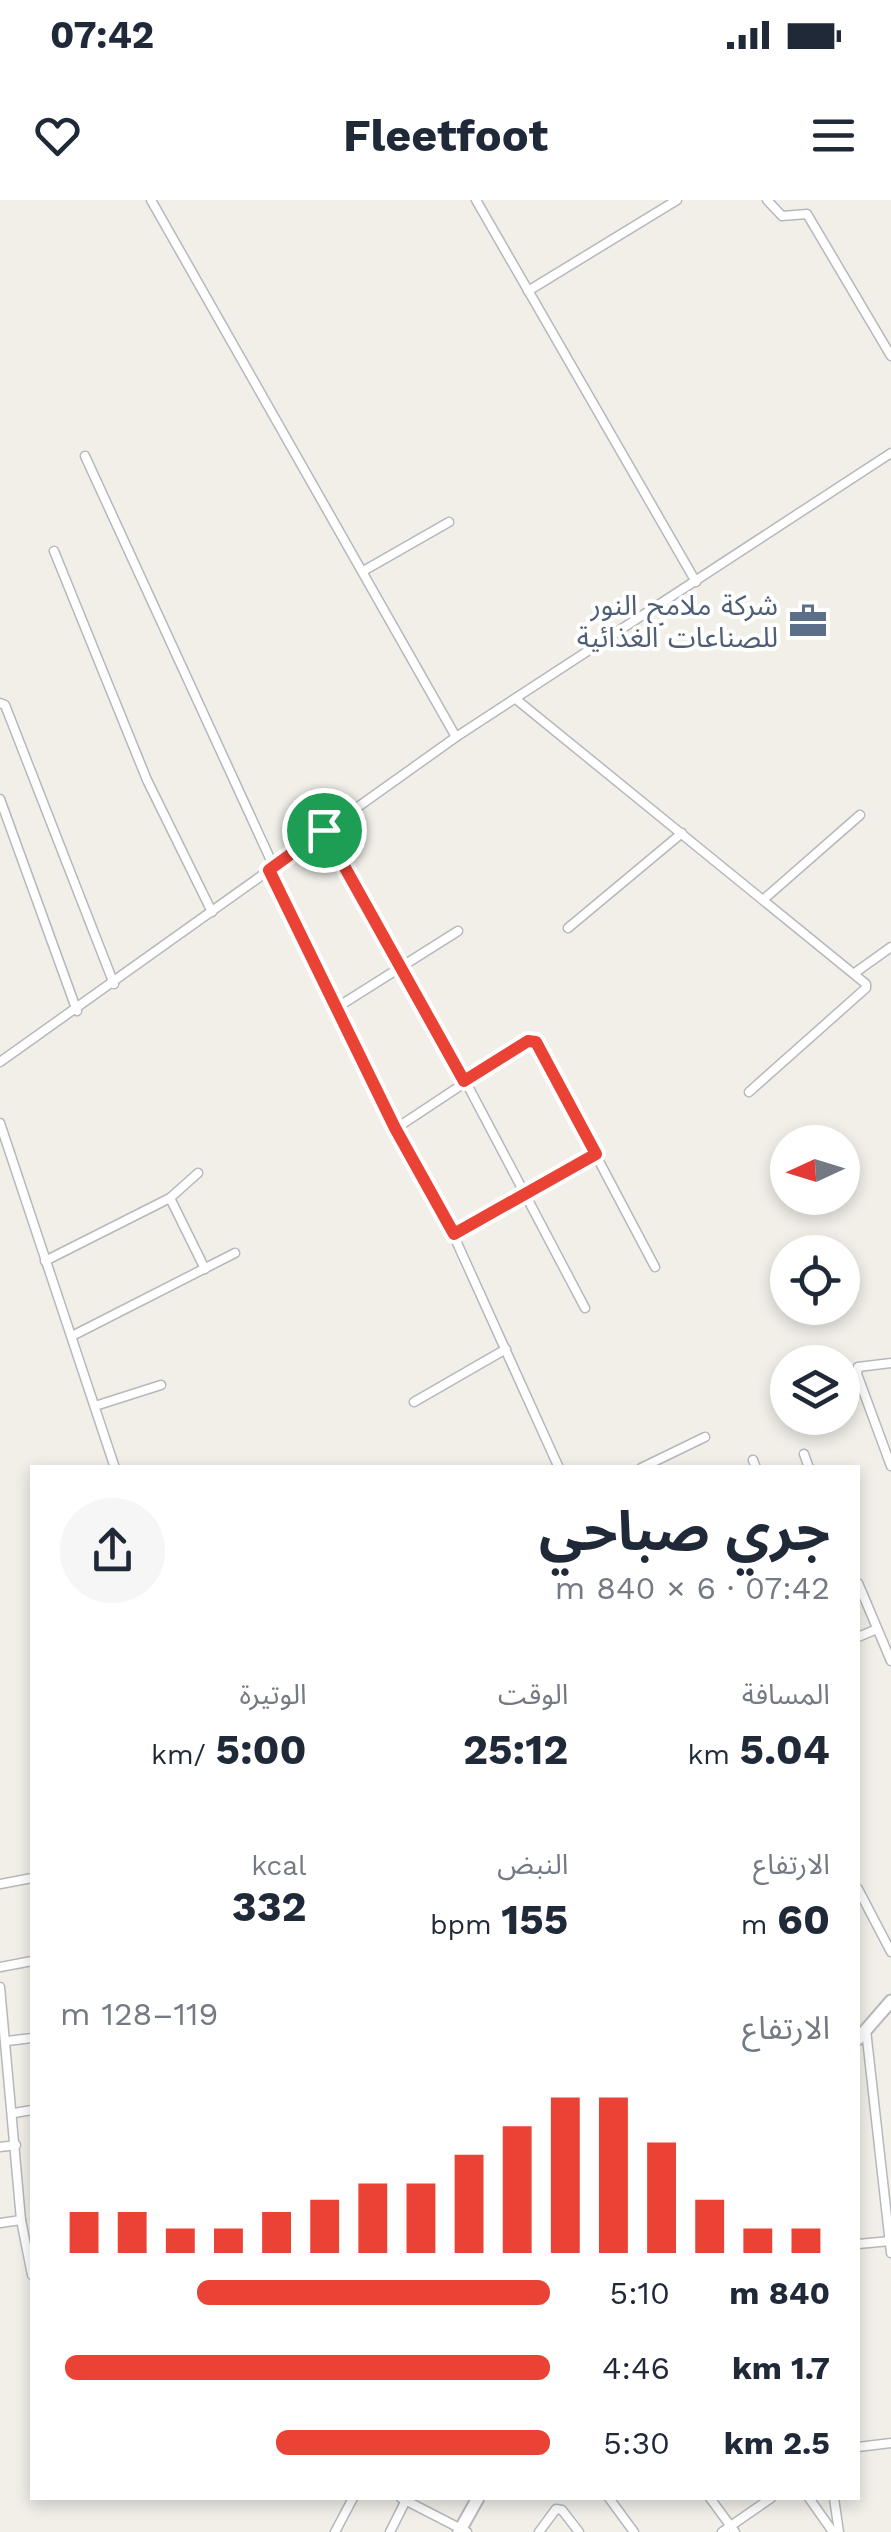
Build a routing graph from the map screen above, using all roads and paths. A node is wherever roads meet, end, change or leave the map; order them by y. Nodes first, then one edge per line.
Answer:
1 (151, 200) edge
2 (476, 200) edge
3 (677, 200) edge
4 (767, 200) edge
5 (528, 291) junction
6 (891, 356) edge
7 (891, 453) edge
8 (85, 456) dead end
9 (449, 522) dead end
10 (54, 551) dead end
11 (364, 570) junction
12 (696, 582) junction
13 (517, 700) junction
14 (0, 703) edge
15 (456, 738) junction
16 (0, 799) edge
17 (860, 816) dead end
18 (3, 817) edge
19 (324, 830) junction
20 (682, 833) junction
21 (271, 868) junction
22 (764, 899) junction
23 (212, 912) junction
24 (568, 928) dead end
25 (458, 931) dead end
26 (891, 948) edge
27 (403, 967) junction
28 (856, 972) junction
29 (114, 984) junction
30 (336, 1008) junction
31 (77, 1010) junction
32 (0, 1062) edge
33 (464, 1081) junction
34 (749, 1092) dead end
35 (0, 1124) edge
36 (395, 1128) junction
37 (596, 1154) junction
38 (198, 1173) dead end
39 (524, 1194) junction
40 (170, 1198) junction
41 (454, 1234) junction
42 (235, 1253) dead end
43 (45, 1261) junction
44 (655, 1267) dead end
45 (205, 1269) junction
46 (585, 1308) dead end
47 (72, 1336) junction
48 (506, 1349) junction
49 (891, 1363) edge
50 (162, 1385) dead end
51 (414, 1402) dead end
52 (94, 1406) junction
53 (705, 1437) dead end
54 (804, 1454) dead end
55 (114, 1465) edge
56 (558, 1465) edge
57 (647, 1465) edge
58 (808, 1465) edge
59 (891, 1466) edge
60 (860, 1588) edge
61 (877, 1629) junction
62 (860, 1636) edge
63 (891, 1661) edge
64 (30, 1878) edge
65 (0, 1884) edge
66 (860, 1893) edge
67 (891, 1952) edge
68 (30, 1962) edge
69 (0, 1967) edge
70 (0, 1987) edge
71 (891, 2002) edge
72 (862, 2035) edge
73 (30, 2038) edge
74 (7, 2042) junction
75 (5, 2078) edge
76 (30, 2110) edge
77 (14, 2112) junction
78 (16, 2145) junction
79 (0, 2147) edge
80 (30, 2182) edge
81 (20, 2183) junction
82 (21, 2220) junction
83 (0, 2222) edge
84 (890, 2241) edge
85 (860, 2244) edge
86 (891, 2253) edge
87 (30, 2266) edge
88 (891, 2443) edge
89 (860, 2447) edge
90 (352, 2500) edge
91 (404, 2500) edge
92 (409, 2500) edge
93 (477, 2500) edge
94 (610, 2500) edge
95 (711, 2500) edge
96 (768, 2500) edge
97 (811, 2500) edge
98 (834, 2500) edge
99 (463, 2530) edge
100 (729, 2530) edge
101 (335, 2532) edge
102 (390, 2532) edge
103 (539, 2532) edge
104 (579, 2532) edge
105 (634, 2532) edge
106 (836, 2532) edge

1 - 11 street
2 - 5 street
3 - 5 street
4 - 6 street
5 - 12 street
7 - 12 street
8 - 21 street
9 - 11 street
10 - 23 street
11 - 15 street
12 - 13 street
13 - 15 street
13 - 20 street
14 - 29 street
15 - 19 street
16 - 18 street
17 - 22 street
18 - 31 street
19 - 21 street
19 - 27 street
20 - 22 street
20 - 24 street
21 - 23 street
21 - 30 street
22 - 28 street
23 - 29 street
25 - 27 street
26 - 28 street
27 - 30 street
27 - 33 street
28 - 34 street
29 - 31 street
30 - 36 street
31 - 32 street
33 - 36 street
33 - 37 street
33 - 39 street
35 - 43 street
36 - 41 street
37 - 39 street
37 - 44 street
38 - 40 street
39 - 41 street
39 - 46 street
40 - 43 street
40 - 45 street
41 - 48 street
42 - 45 street
43 - 47 street
45 - 47 street
47 - 52 street
48 - 51 street
48 - 56 street
49 - 59 street
50 - 52 street
52 - 55 street
53 - 57 street
54 - 58 street
60 - 61 street
61 - 62 street
61 - 63 street
64 - 65 street
66 - 67 street
68 - 69 street
70 - 74 street
71 - 72 main road
72 - 84 street
73 - 74 street
74 - 75 street
75 - 77 street
76 - 77 street
77 - 78 street
78 - 79 street
78 - 81 street
80 - 81 street
81 - 82 street
82 - 83 street
82 - 87 street
84 - 85 street
84 - 86 street
88 - 89 street
90 - 101 street
91 - 102 street
92 - 99 street
93 - 99 main road
94 - 105 street
95 - 100 street
96 - 100 street
97 - 106 street
98 - 106 street
103 - 104 street

